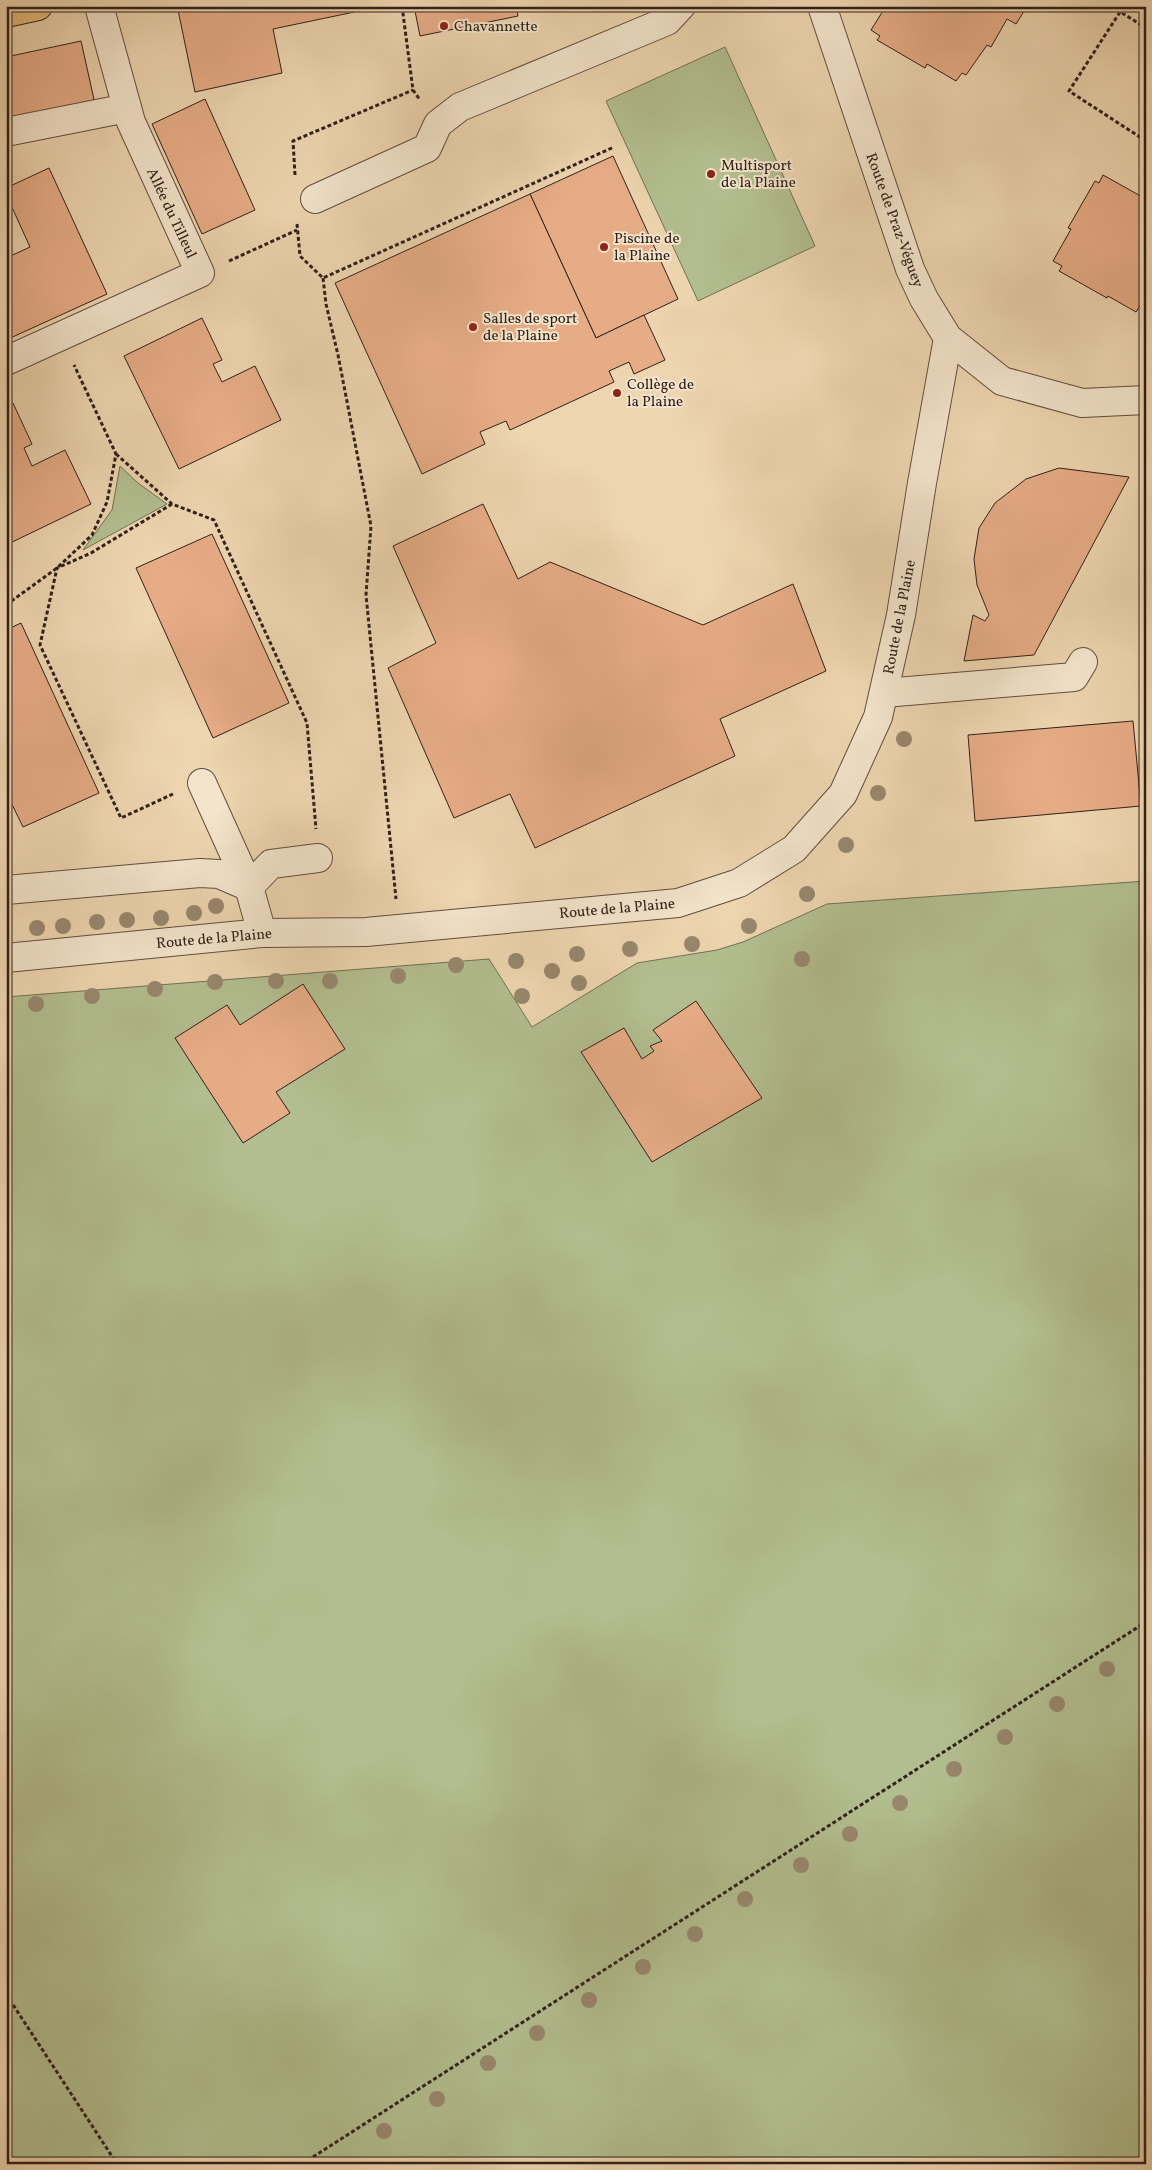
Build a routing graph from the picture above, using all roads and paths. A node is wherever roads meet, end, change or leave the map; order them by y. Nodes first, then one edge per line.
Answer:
1 (38, 6) edge
2 (99, 6) edge
3 (402, 6) edge
4 (681, 6) edge
5 (822, 6) edge
6 (1111, 6) edge
7 (6, 12) edge
8 (1120, 12) junction
9 (1146, 28) edge
10 (128, 108) junction
11 (438, 124) junction
12 (6, 132) edge
13 (1146, 141) edge
14 (315, 198) dead end
15 (297, 230) dead end
16 (200, 274) junction
17 (323, 278) dead end
18 (60, 337) junction
19 (948, 338) junction
20 (6, 361) edge
21 (1146, 400) edge
22 (116, 454) junction
23 (172, 504) junction
24 (57, 568) junction
25 (6, 605) edge
26 (1083, 662) dead end
27 (884, 692) junction
28 (191, 787) joint
29 (318, 858) joint
30 (249, 887) junction
31 (6, 890) edge
32 (399, 928) junction
33 (262, 933) junction
34 (6, 958) edge
35 (1146, 1622) edge
36 (6, 1994) edge
37 (117, 2164) edge
38 (302, 2164) edge

1 - 7 main road
2 - 10 street, Allée du Tilleul
3 - 11 path
4 - 11 street
5 - 19 street, Route de Praz-Véguey
6 - 8 path
8 - 9 path
8 - 13 path
10 - 12 street
10 - 16 street, Allée du Tilleul
11 - 14 street
15 - 16 path
16 - 18 street, Allée du Tilleul
17 - 32 path
18 - 20 street, Allée du Tilleul
18 - 22 path
19 - 21 street, Route de Praz-Véguey
19 - 27 street, Route de la Plaine
22 - 23 path
22 - 24 path
23 - 24 path
23 - 29 path
24 - 25 path
24 - 28 path
26 - 27 street
27 - 32 street, Route de la Plaine
28 - 30 street
29 - 30 street
30 - 31 street
30 - 33 street
32 - 33 street, Route de la Plaine
33 - 34 street, Route de la Plaine
35 - 38 path
36 - 37 path

